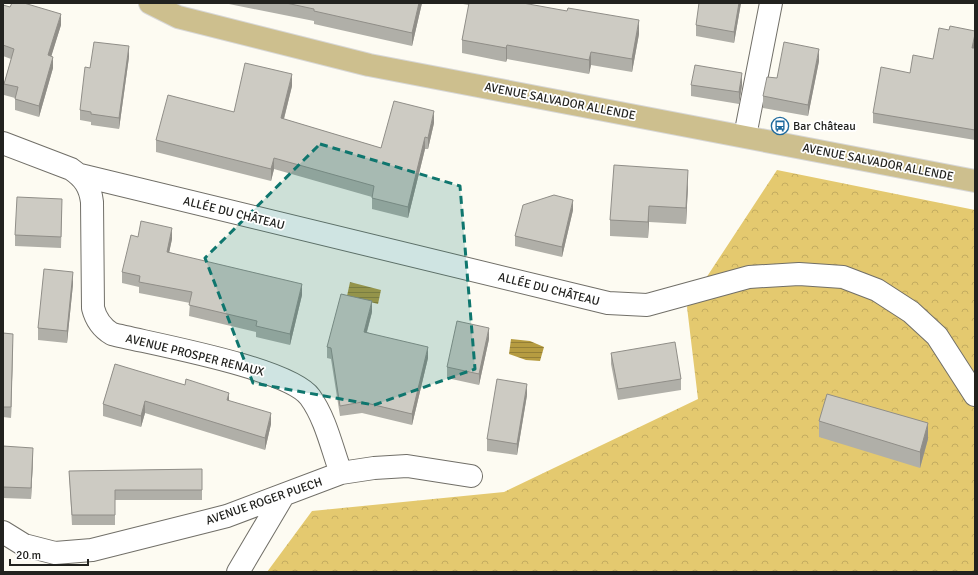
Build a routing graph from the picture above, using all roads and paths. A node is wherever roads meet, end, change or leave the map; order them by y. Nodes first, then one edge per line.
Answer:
1 (150, 3) edge
2 (771, 3) edge
3 (180, 10) edge
4 (745, 136) junction
5 (3, 143) edge
6 (80, 175) junction
7 (975, 181) edge
8 (975, 395) edge
9 (341, 473) junction
10 (471, 476) dead end
11 (282, 496) junction
12 (3, 532) edge
13 (238, 572) edge

1 - 3 main road, AVENUE SALVADOR ALLENDE
2 - 4 street
3 - 4 main road, AVENUE SALVADOR ALLENDE
4 - 7 main road, AVENUE SALVADOR ALLENDE
5 - 6 street
6 - 8 street, ALLÉE DU CHÂTEAU
6 - 9 street, AVENUE PROSPER RENAUX
9 - 10 street
9 - 11 street, AVENUE ROGER PUECH
11 - 12 street, AVENUE ROGER PUECH
11 - 13 street

